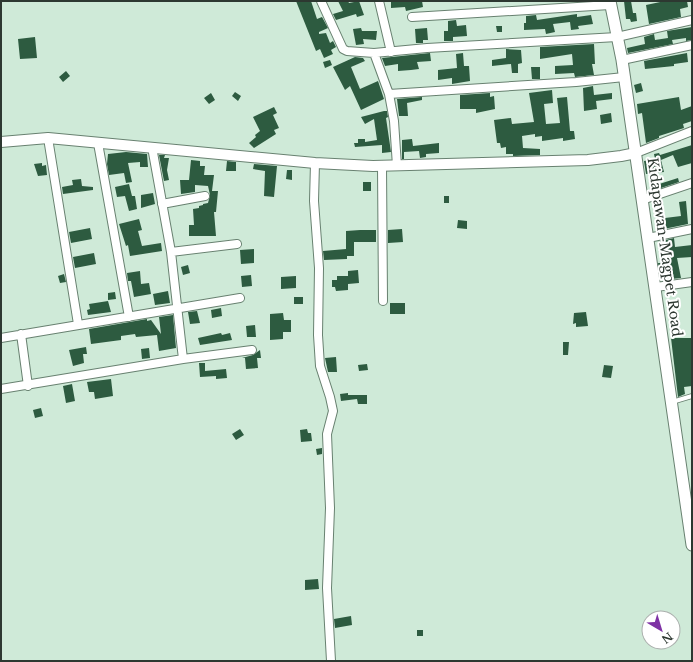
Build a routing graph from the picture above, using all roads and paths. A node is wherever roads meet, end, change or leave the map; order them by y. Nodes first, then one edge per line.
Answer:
1 (321, 1) edge
2 (378, 1) edge
3 (610, 3) edge
4 (412, 17) dead end
5 (692, 20) edge
6 (617, 36) junction
7 (692, 45) edge
8 (391, 52) junction
9 (374, 54) junction
10 (622, 60) junction
11 (624, 77) junction
12 (389, 94) junction
13 (692, 131) edge
14 (48, 138) junction
15 (1, 142) edge
16 (98, 143) junction
17 (152, 147) junction
18 (636, 153) junction
19 (315, 163) junction
20 (382, 166) junction
21 (397, 166) junction
22 (692, 183) edge
23 (205, 196) dead end
24 (642, 200) junction
25 (162, 204) junction
26 (692, 229) edge
27 (648, 238) junction
28 (237, 244) dead end
29 (171, 252) junction
30 (692, 282) edge
31 (656, 287) junction
32 (240, 298) dead end
33 (383, 301) dead end
34 (177, 307) junction
35 (129, 317) junction
36 (78, 324) junction
37 (21, 334) junction
38 (1, 338) edge
39 (252, 350) dead end
40 (183, 359) junction
41 (28, 386) junction
42 (1, 389) edge
43 (692, 396) edge
44 (672, 402) junction
45 (692, 545) edge
46 (331, 661) edge

1 - 9 street
2 - 8 street
3 - 4 street
3 - 6 main road, Kidapawan-Magpet Road
5 - 6 street
6 - 8 street
6 - 10 main road, Kidapawan-Magpet Road
7 - 10 street
8 - 9 street
9 - 12 street
10 - 11 main road, Kidapawan-Magpet Road
11 - 12 street
11 - 18 main road, Kidapawan-Magpet Road
12 - 21 street
13 - 18 street
14 - 15 street
14 - 16 street
14 - 36 street
16 - 17 street
16 - 35 street
17 - 19 street
17 - 25 street
18 - 21 street
18 - 24 main road, Kidapawan-Magpet Road
19 - 20 street
19 - 46 street
20 - 21 street
20 - 33 street
22 - 24 street
23 - 25 street
24 - 27 main road, Kidapawan-Magpet Road
25 - 29 street
26 - 27 street
27 - 31 main road, Kidapawan-Magpet Road
28 - 29 street
29 - 34 street
30 - 31 street
31 - 44 main road, Kidapawan-Magpet Road
32 - 34 street
34 - 35 street
34 - 40 street
35 - 36 street
36 - 37 street
37 - 38 street
37 - 41 street
39 - 40 street
40 - 41 street
41 - 42 street
43 - 44 lane
44 - 45 main road, Kidapawan-Magpet Road

